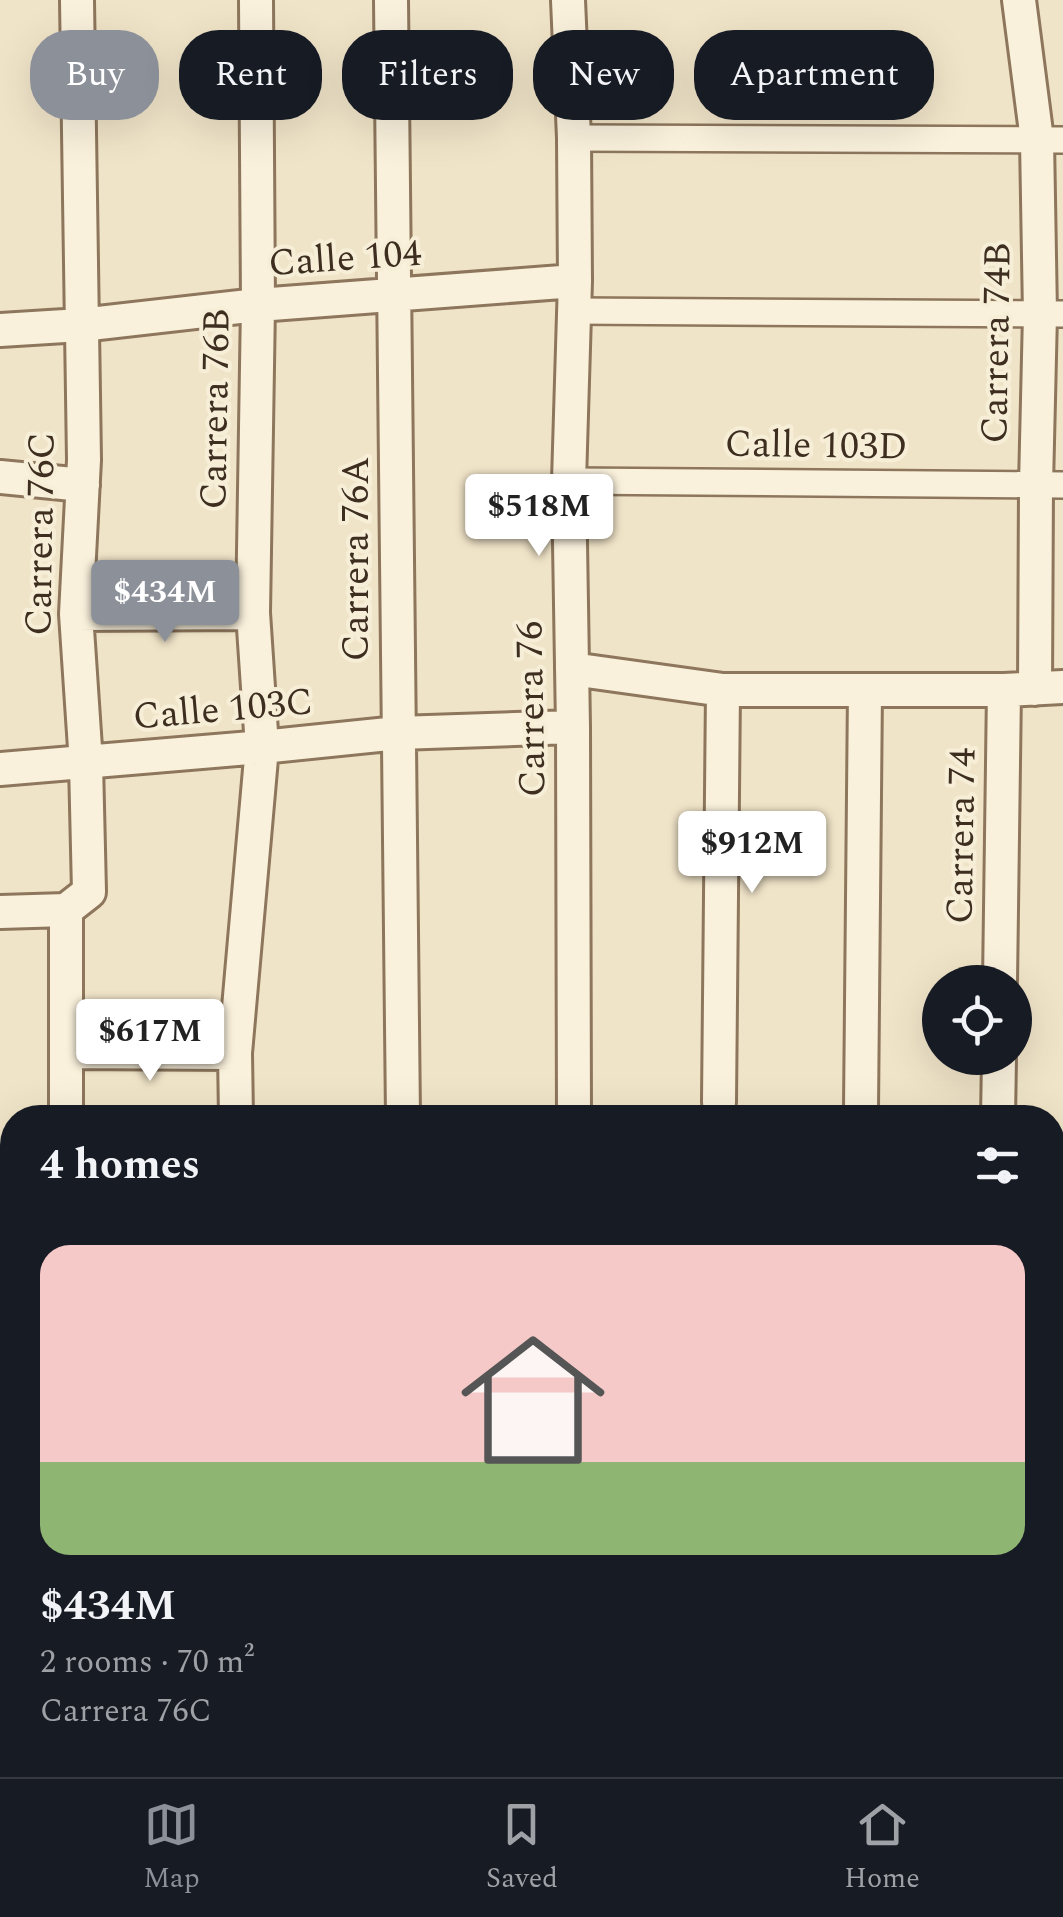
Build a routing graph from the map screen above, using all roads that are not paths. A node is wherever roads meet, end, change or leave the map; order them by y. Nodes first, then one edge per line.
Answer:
1 (78, 0) edge
2 (256, 0) edge
3 (391, 0) edge
4 (568, 0) edge
5 (1019, 0) edge
6 (574, 138) junction
7 (1050, 140) edge
8 (396, 296) junction
9 (575, 296) junction
10 (258, 305) junction
11 (1051, 314) edge
12 (81, 325) junction
13 (0, 330) edge
14 (0, 477) edge
15 (569, 481) junction
16 (82, 485) junction
17 (1049, 485) edge
18 (253, 613) junction
19 (76, 614) junction
20 (572, 668) junction
21 (1034, 689) edge
22 (724, 690) junction
23 (865, 690) junction
24 (573, 726) junction
25 (398, 733) junction
26 (262, 747) junction
27 (86, 763) junction
28 (0, 769) edge
29 (66, 910) junction
30 (0, 912) edge
31 (1002, 965) edge
32 (67, 1052) junction
33 (234, 1053) junction
34 (999, 1075) edge
35 (719, 1102) dead end
36 (66, 1105) edge
37 (236, 1105) edge
38 (403, 1105) edge
39 (574, 1105) edge
40 (861, 1105) edge
41 (998, 1105) edge

1 - 12 street, Carrera 76C
2 - 10 street, Carrera 76B
3 - 8 street, Carrera 76A
4 - 6 street, Carrera 76
5 - 7 street, Carrera 74B
6 - 7 street
6 - 9 street, Carrera 76
7 - 11 street, Carrera 74B
8 - 9 street, Calle 104
8 - 10 street, Calle 104
8 - 25 street, Carrera 76A
9 - 11 street, Calle 104
9 - 15 street, Carrera 76
10 - 12 street, Calle 104
10 - 18 street, Carrera 76B
11 - 17 street, Carrera 74B
12 - 13 street, Calle 104
12 - 16 street, Carrera 76C
14 - 16 street
15 - 17 street, Calle 103D
15 - 20 street, Carrera 76
16 - 19 street, Carrera 76C
17 - 21 street, Carrera 74B
18 - 19 street
18 - 26 street, Carrera 76B
19 - 27 street, Carrera 76C
20 - 22 street
20 - 24 street, Carrera 76
21 - 23 street
21 - 31 street, Carrera 74
22 - 23 street
22 - 35 street
23 - 40 street
24 - 25 street, Calle 103C
24 - 39 street, Carrera 76
25 - 26 street, Calle 103C
25 - 38 street, Carrera 76A
26 - 27 street, Calle 103C
26 - 33 street, Carrera 76B
27 - 28 street, Calle 103C
27 - 29 street, Carrera 76C
29 - 30 street
29 - 32 street
32 - 33 street
32 - 36 street
33 - 37 street, Carrera 76B
34 - 41 street

